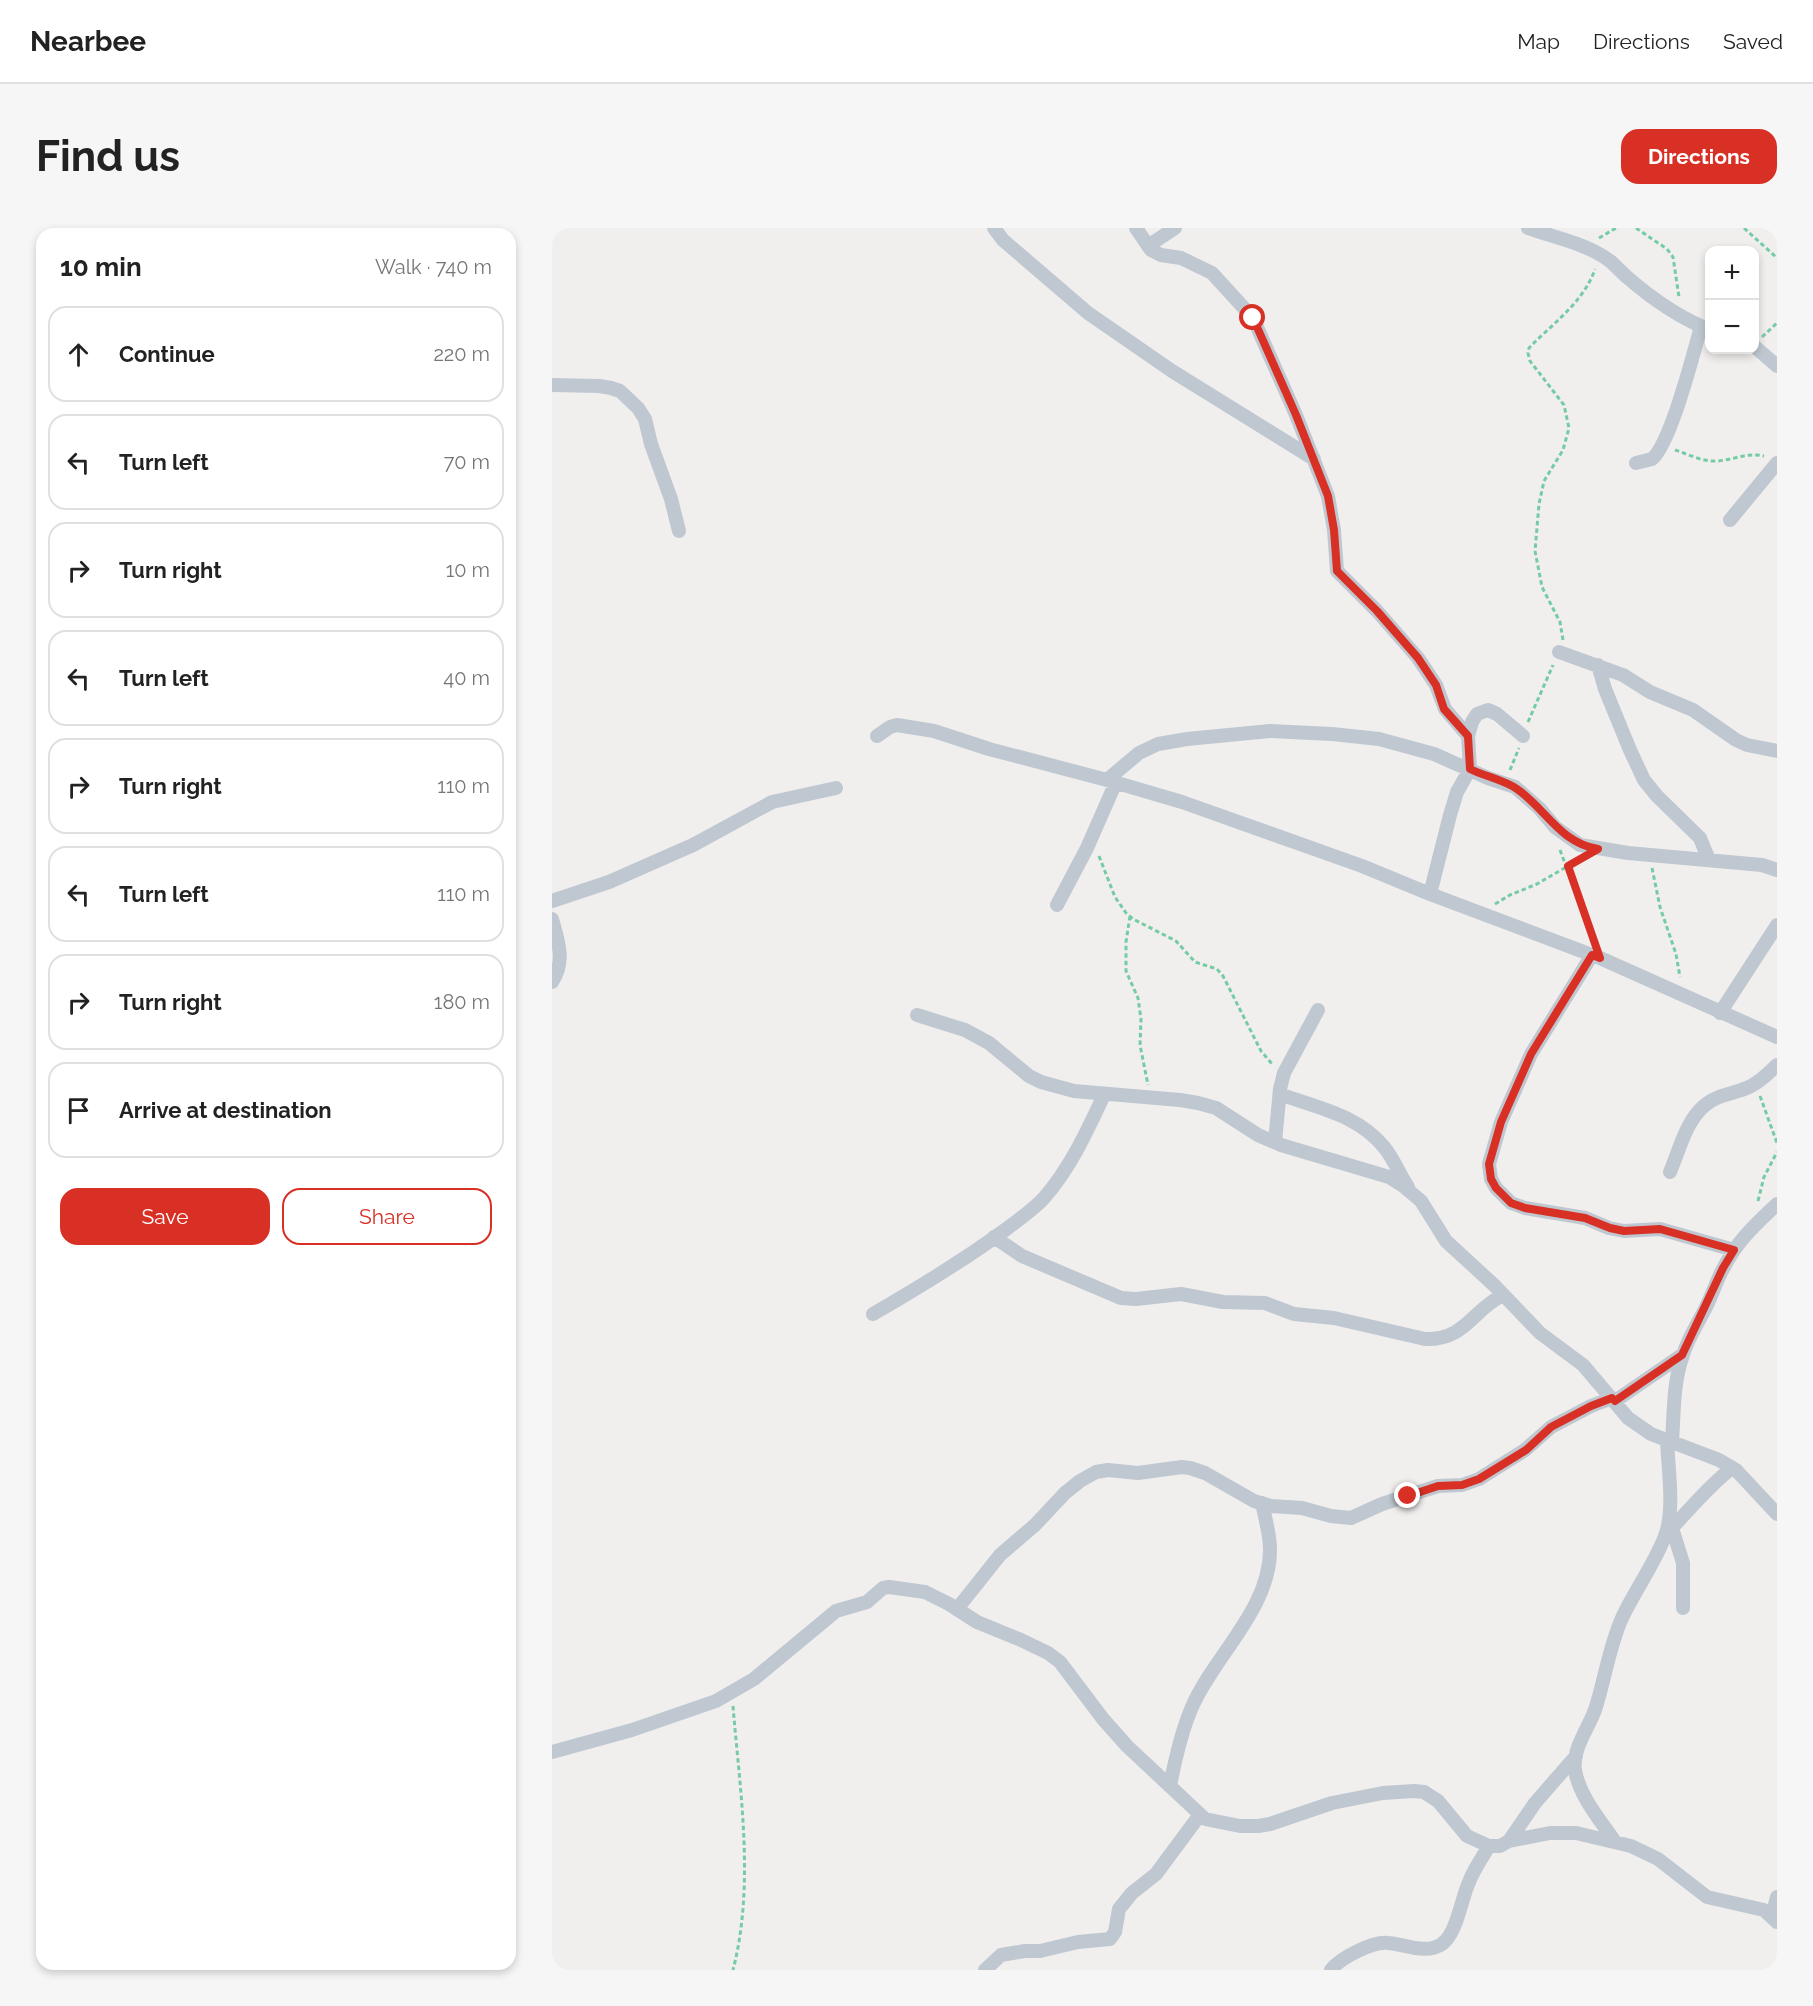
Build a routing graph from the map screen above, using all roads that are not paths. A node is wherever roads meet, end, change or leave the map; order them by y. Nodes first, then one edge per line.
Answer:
1 (994, 228) edge
2 (1136, 228) edge
3 (1175, 228) edge
4 (1528, 228) edge
5 (1148, 246) junction
6 (1705, 328) edge
7 (1759, 343) edge
8 (1777, 366) edge
9 (552, 385) edge
10 (1314, 459) junction
11 (1773, 460) edge
12 (1636, 463) dead end
13 (1730, 520) dead end
14 (679, 531) dead end
15 (1559, 652) road end
16 (1598, 665) junction
17 (877, 736) dead end
18 (1468, 736) junction
19 (1523, 736) road end
20 (1777, 751) edge
21 (1470, 769) junction
22 (1112, 781) junction
23 (836, 788) dead end
24 (1709, 860) junction
25 (1777, 870) edge
26 (1430, 894) junction
27 (552, 901) edge
28 (1058, 905) dead end
29 (552, 919) edge
30 (1777, 925) edge
31 (1596, 956) junction
32 (552, 982) edge
33 (1318, 1010) dead end
34 (1720, 1013) junction
35 (918, 1015) dead end
36 (1777, 1037) edge
37 (1777, 1065) edge
38 (1280, 1094) junction
39 (1104, 1095) junction
40 (1275, 1142) junction
41 (1670, 1172) dead end
42 (1412, 1192) junction
43 (1777, 1204) edge
44 (994, 1237) junction
45 (1734, 1250) junction
46 (1503, 1294) junction
47 (873, 1314) dead end
48 (1682, 1355) junction
49 (1613, 1400) junction
50 (1669, 1441) junction
51 (1732, 1468) junction
52 (1262, 1503) junction
53 (1776, 1510) edge
54 (1669, 1532) junction
55 (1683, 1608) dead end
56 (957, 1609) junction
57 (552, 1752) edge
58 (1576, 1756) junction
59 (1170, 1786) junction
60 (1199, 1816) junction
61 (1509, 1840) junction
62 (1615, 1842) junction
63 (1489, 1846) junction
64 (1777, 1897) edge
65 (1774, 1919) edge
66 (985, 1970) edge
67 (1331, 1970) edge

1 - 10 street
2 - 5 street
3 - 5 street
4 - 6 street
5 - 10 street
6 - 12 street
7 - 8 street
9 - 14 street
10 - 18 street
11 - 13 street
15 - 16 street
16 - 20 street
16 - 24 street
17 - 22 street
18 - 19 street
18 - 21 street
21 - 22 street
21 - 24 street
21 - 26 street
22 - 26 street
22 - 28 street
23 - 27 street
24 - 25 street
26 - 31 street
29 - 32 street
30 - 34 street
31 - 34 street
31 - 45 street
33 - 38 street
34 - 36 street
35 - 39 street
37 - 41 street
38 - 40 street
38 - 42 street
39 - 40 street
39 - 44 street
40 - 42 street
42 - 46 street
43 - 45 street
44 - 46 street
44 - 47 street
45 - 48 street
46 - 49 street
48 - 49 street
48 - 50 street
49 - 50 street
49 - 52 street
50 - 51 street
50 - 54 street
51 - 53 street
51 - 54 street
52 - 56 street
52 - 59 street
54 - 55 street
54 - 58 street
56 - 57 street
56 - 59 street
58 - 61 street
58 - 62 street
59 - 60 street
60 - 63 street
60 - 66 street
61 - 62 street
61 - 63 street
62 - 65 street
63 - 67 street
64 - 65 street

